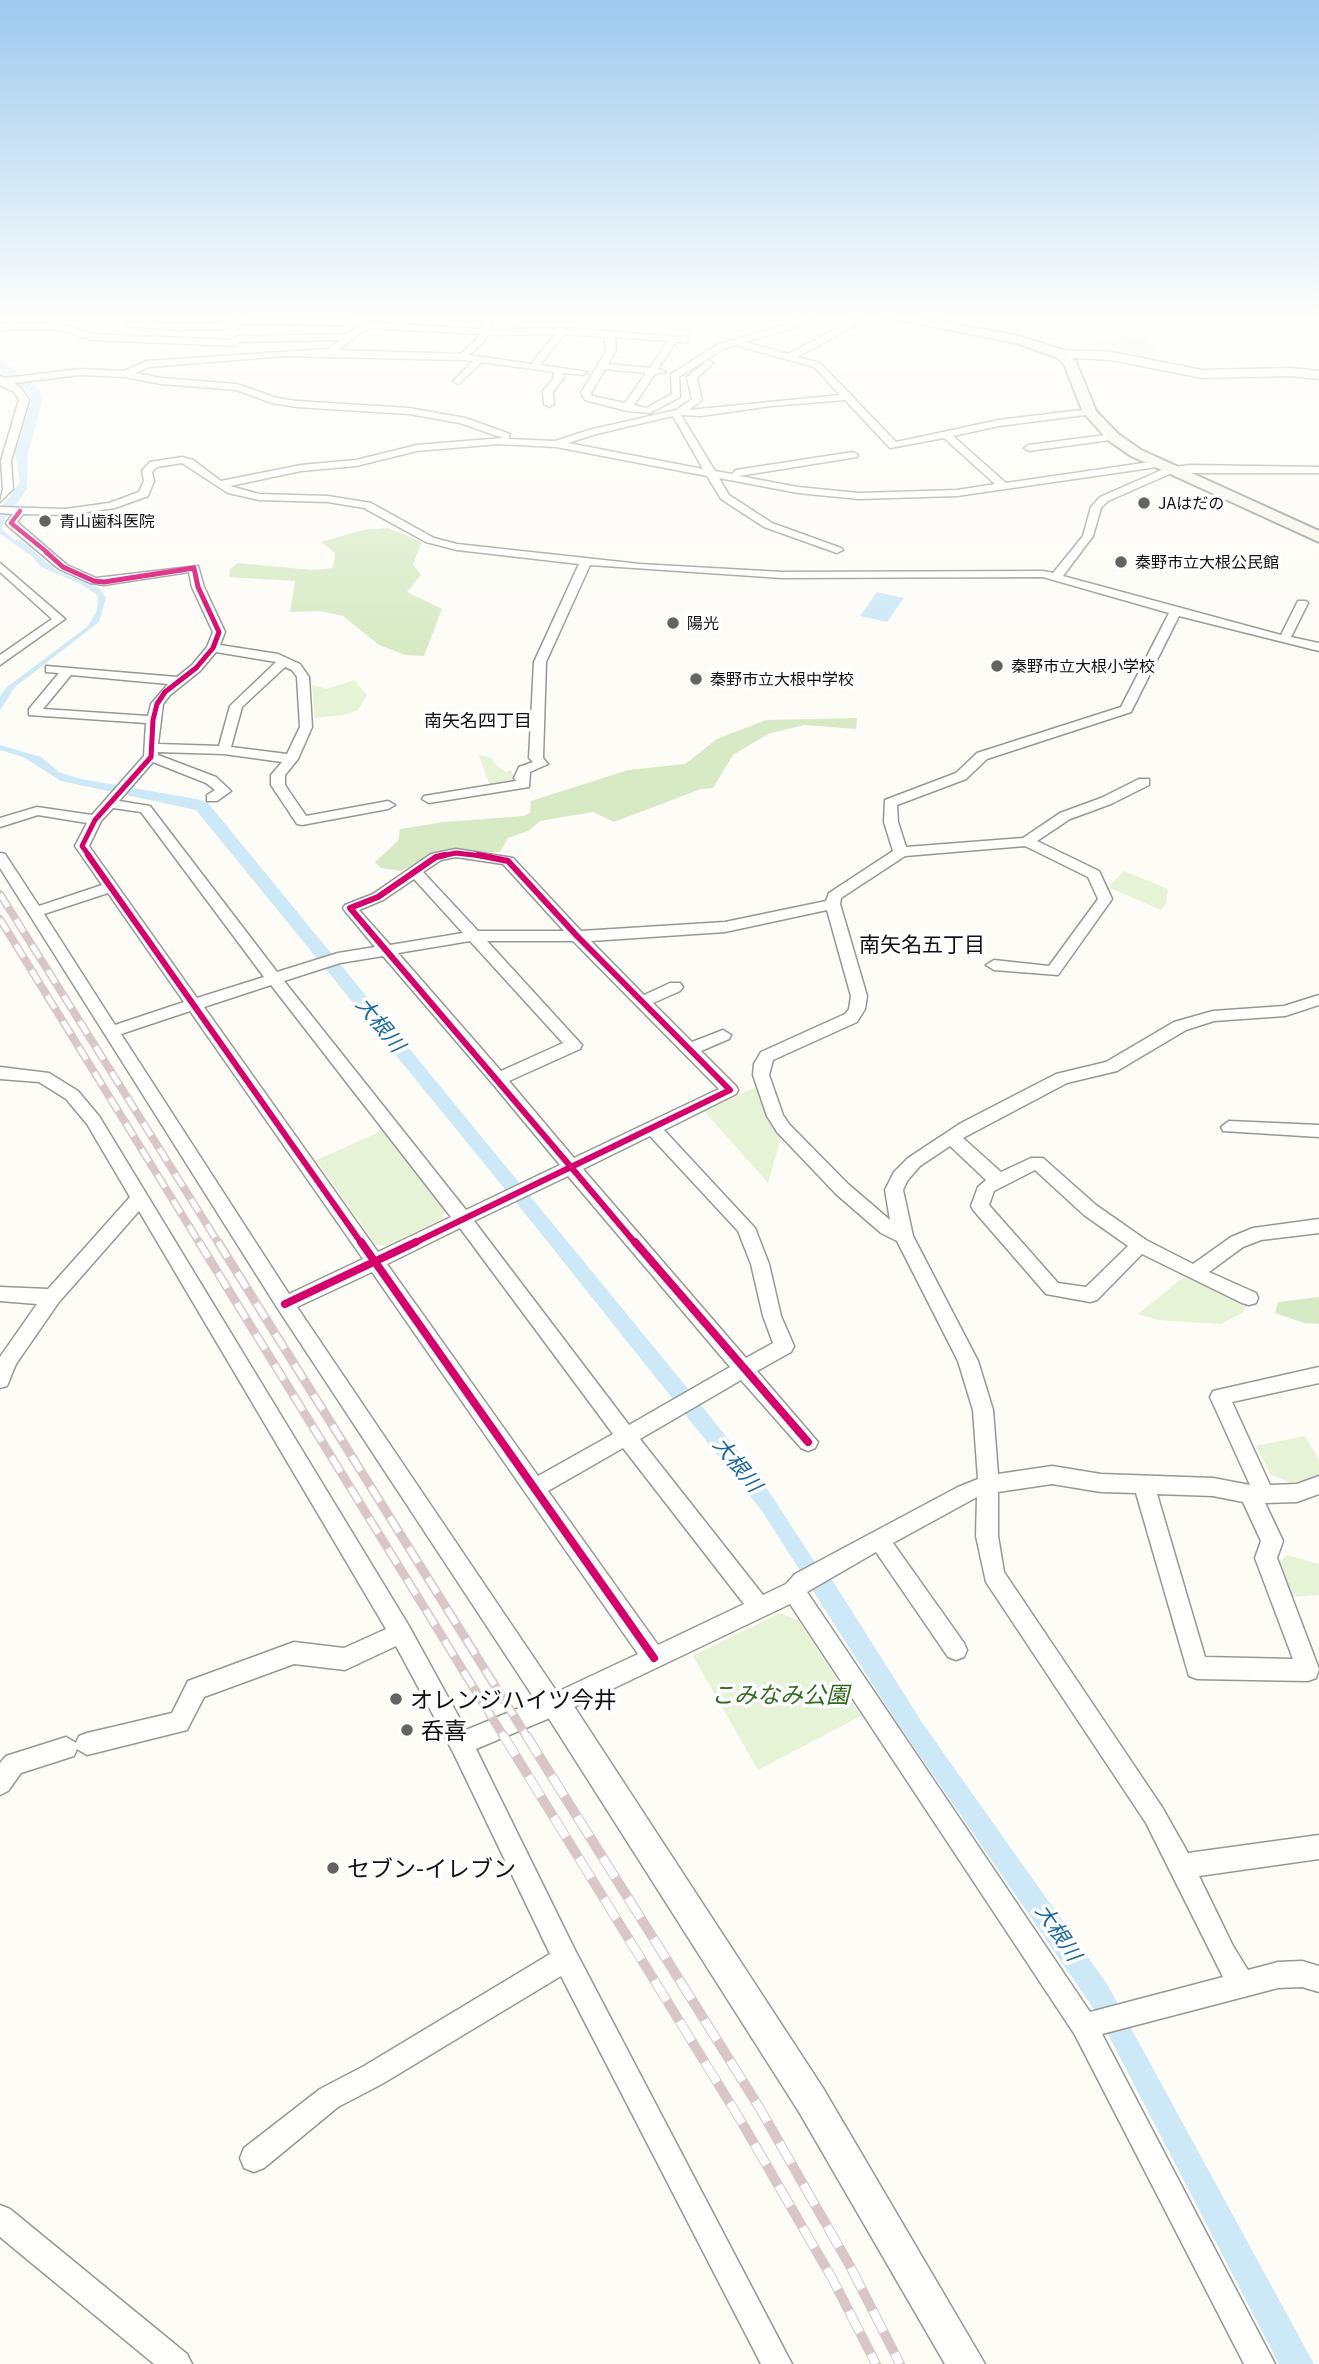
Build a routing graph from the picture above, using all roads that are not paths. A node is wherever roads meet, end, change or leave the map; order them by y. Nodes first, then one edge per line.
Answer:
1 (17, 424) edge
2 (472, 424) edge
3 (627, 424) edge
4 (684, 424) edge
5 (874, 424) edge
6 (993, 424) edge
7 (1101, 424) edge
8 (946, 435) junction
9 (1113, 437) junction
10 (523, 441) junction
11 (556, 444) junction
12 (1029, 447) dead end
13 (853, 455) dead end
14 (1164, 467) junction
15 (1319, 470) edge
16 (712, 474) junction
17 (219, 485) junction
18 (1004, 487) junction
19 (0, 499) edge
20 (0, 510) edge
21 (17, 511) junction
22 (1319, 537) edge
23 (836, 550) dead end
24 (586, 561) junction
25 (0, 566) edge
26 (1057, 576) junction
27 (1176, 611) junction
28 (1314, 618) dead end
29 (1284, 640) junction
30 (1319, 647) edge
31 (214, 648) junction
32 (2, 655) edge
33 (284, 661) junction
34 (50, 669) dead end
35 (68, 670) junction
36 (181, 681) junction
37 (153, 720) junction
38 (224, 750) junction
39 (152, 752) junction
40 (291, 759) junction
41 (1144, 782) dead end
42 (212, 798) dead end
43 (429, 799) dead end
44 (113, 802) junction
45 (388, 805) dead end
46 (95, 820) junction
47 (0, 823) edge
48 (1027, 842) junction
49 (901, 852) junction
50 (0, 856) edge
51 (414, 871) junction
52 (111, 887) junction
53 (833, 904) junction
54 (35, 912) junction
55 (474, 936) junction
56 (577, 936) junction
57 (386, 950) junction
58 (994, 965) dead end
59 (274, 979) junction
60 (675, 987) dead end
61 (1319, 1000) edge
62 (642, 1002) junction
63 (196, 1005) junction
64 (113, 1031) junction
65 (723, 1035) dead end
66 (691, 1050) junction
67 (0, 1073) edge
68 (498, 1079) junction
69 (1229, 1127) dead end
70 (652, 1128) junction
71 (1319, 1131) edge
72 (952, 1138) junction
73 (571, 1167) junction
74 (1000, 1182) junction
75 (140, 1198) junction
76 (463, 1219) junction
77 (1319, 1226) edge
78 (904, 1236) junction
79 (1140, 1245) junction
80 (377, 1261) junction
81 (1194, 1273) junction
82 (0, 1294) edge
83 (52, 1297) junction
84 (1249, 1298) dead end
85 (285, 1304) junction
86 (743, 1369) junction
87 (1319, 1375) edge
88 (0, 1380) edge
89 (626, 1436) junction
90 (808, 1442) dead end
91 (1143, 1483) junction
92 (988, 1484) junction
93 (1319, 1485) edge
94 (534, 1489) junction
95 (1257, 1494) junction
96 (880, 1541) junction
97 (799, 1586) junction
98 (759, 1607) junction
99 (401, 1633) junction
100 (956, 1650) dead end
101 (654, 1658) junction
102 (554, 1705) junction
103 (461, 1744) junction
104 (0, 1783) edge
105 (1319, 1847) edge
106 (1182, 1866) junction
107 (566, 1959) junction
108 (1319, 1979) edge
109 (1242, 1984) junction
110 (1091, 2024) junction
111 (254, 2158) dead end
112 (0, 2219) edge
113 (177, 2364) edge
114 (777, 2364) edge
115 (966, 2364) edge
116 (1260, 2364) edge

1 - 19 street
2 - 10 street
3 - 11 street
4 - 16 street
5 - 8 street
6 - 8 street
7 - 9 main road
8 - 18 street
9 - 12 street
9 - 14 main road
10 - 11 street
10 - 17 street
11 - 16 street
13 - 16 street
14 - 15 street
14 - 18 street
14 - 22 main road
14 - 26 street
16 - 18 street
16 - 23 street
17 - 21 street
17 - 24 street
20 - 21 street
21 - 31 street
24 - 26 street
24 - 43 street
25 - 32 street
26 - 27 street
27 - 29 street
27 - 49 street
28 - 29 street
29 - 30 street
31 - 33 street
31 - 36 street
33 - 38 street
33 - 40 street
34 - 35 street
35 - 36 street
35 - 37 street
36 - 37 street
37 - 39 street
38 - 39 street
38 - 40 street
39 - 42 street
39 - 44 street
40 - 45 street
41 - 48 street
44 - 46 street
44 - 59 street
46 - 47 street
46 - 52 street
48 - 49 street
48 - 58 street
49 - 53 street
50 - 54 street
51 - 55 street
51 - 56 street
51 - 57 street
52 - 54 street
52 - 63 street
53 - 56 street
53 - 78 street
54 - 64 street
55 - 56 street
55 - 57 street
55 - 68 street
56 - 62 street
57 - 59 street
57 - 68 street
59 - 63 street
59 - 76 street
60 - 62 street
61 - 72 street
62 - 66 street
63 - 64 street
63 - 80 street
64 - 85 street
65 - 66 street
66 - 70 street
67 - 75 street
68 - 73 street
69 - 71 street
70 - 73 street
70 - 86 street
72 - 74 street
72 - 78 street
73 - 76 street
73 - 86 street
74 - 79 street
74 - 79 street
75 - 83 street
75 - 99 street
76 - 80 street
76 - 89 street
77 - 81 street
78 - 92 street
79 - 81 street
80 - 85 street
80 - 94 street
81 - 84 street
82 - 83 street
83 - 88 street
85 - 102 street
86 - 89 street
86 - 90 street
87 - 95 street
89 - 94 street
89 - 98 street
91 - 92 street
91 - 95 street
91 - 95 street
92 - 96 street
92 - 106 street
93 - 95 street
94 - 101 street
96 - 97 street
96 - 100 street
97 - 98 street
97 - 110 street
98 - 101 street
99 - 103 street
99 - 104 street
101 - 102 street
102 - 103 street
102 - 115 street
103 - 107 street
105 - 106 street
106 - 109 street
107 - 111 street
107 - 114 street
108 - 109 street
109 - 110 street
110 - 116 street
112 - 113 street

